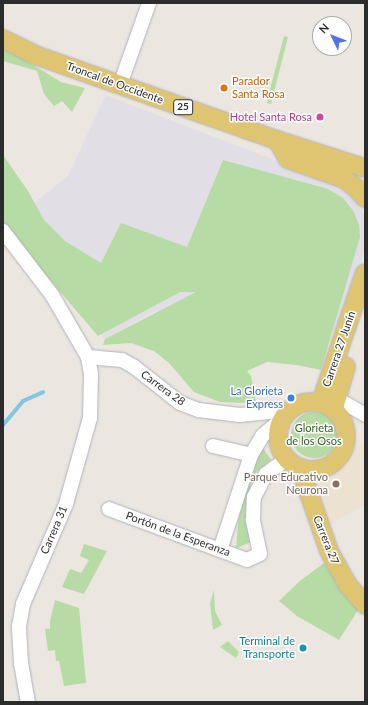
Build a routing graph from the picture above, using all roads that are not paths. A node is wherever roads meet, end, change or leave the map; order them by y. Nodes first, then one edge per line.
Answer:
1 (149, 3) edge
2 (3, 39) edge
3 (120, 85) junction
4 (277, 140) junction
5 (362, 170) edge
6 (365, 198) edge
7 (3, 231) edge
8 (365, 273) edge
9 (365, 309) edge
10 (88, 357) junction
11 (330, 403) junction
12 (286, 414) junction
13 (365, 415) edge
14 (213, 446) dead end
15 (251, 455) junction
16 (294, 464) junction
17 (109, 509) dead end
18 (220, 550) junction
19 (365, 605) edge
20 (28, 702) edge

1 - 3 street
2 - 3 main road, Troncal de Occidente / 25
3 - 4 main road, Troncal de Occidente / 25
4 - 5 main road, Troncal de Occidente / 25
4 - 6 main road
7 - 10 street
8 - 11 main road, Carrera 27 Junín
9 - 11 main road, Carrera 27 Junín
10 - 12 street, Carrera 28
10 - 20 street, Carrera 31
11 - 12 main road
11 - 13 street
11 - 16 main road
12 - 15 street
12 - 16 main road
14 - 15 street
15 - 18 street
16 - 18 street, Portón de la Esperanza
16 - 19 main road, Carrera 27
17 - 18 street, Portón de la Esperanza

